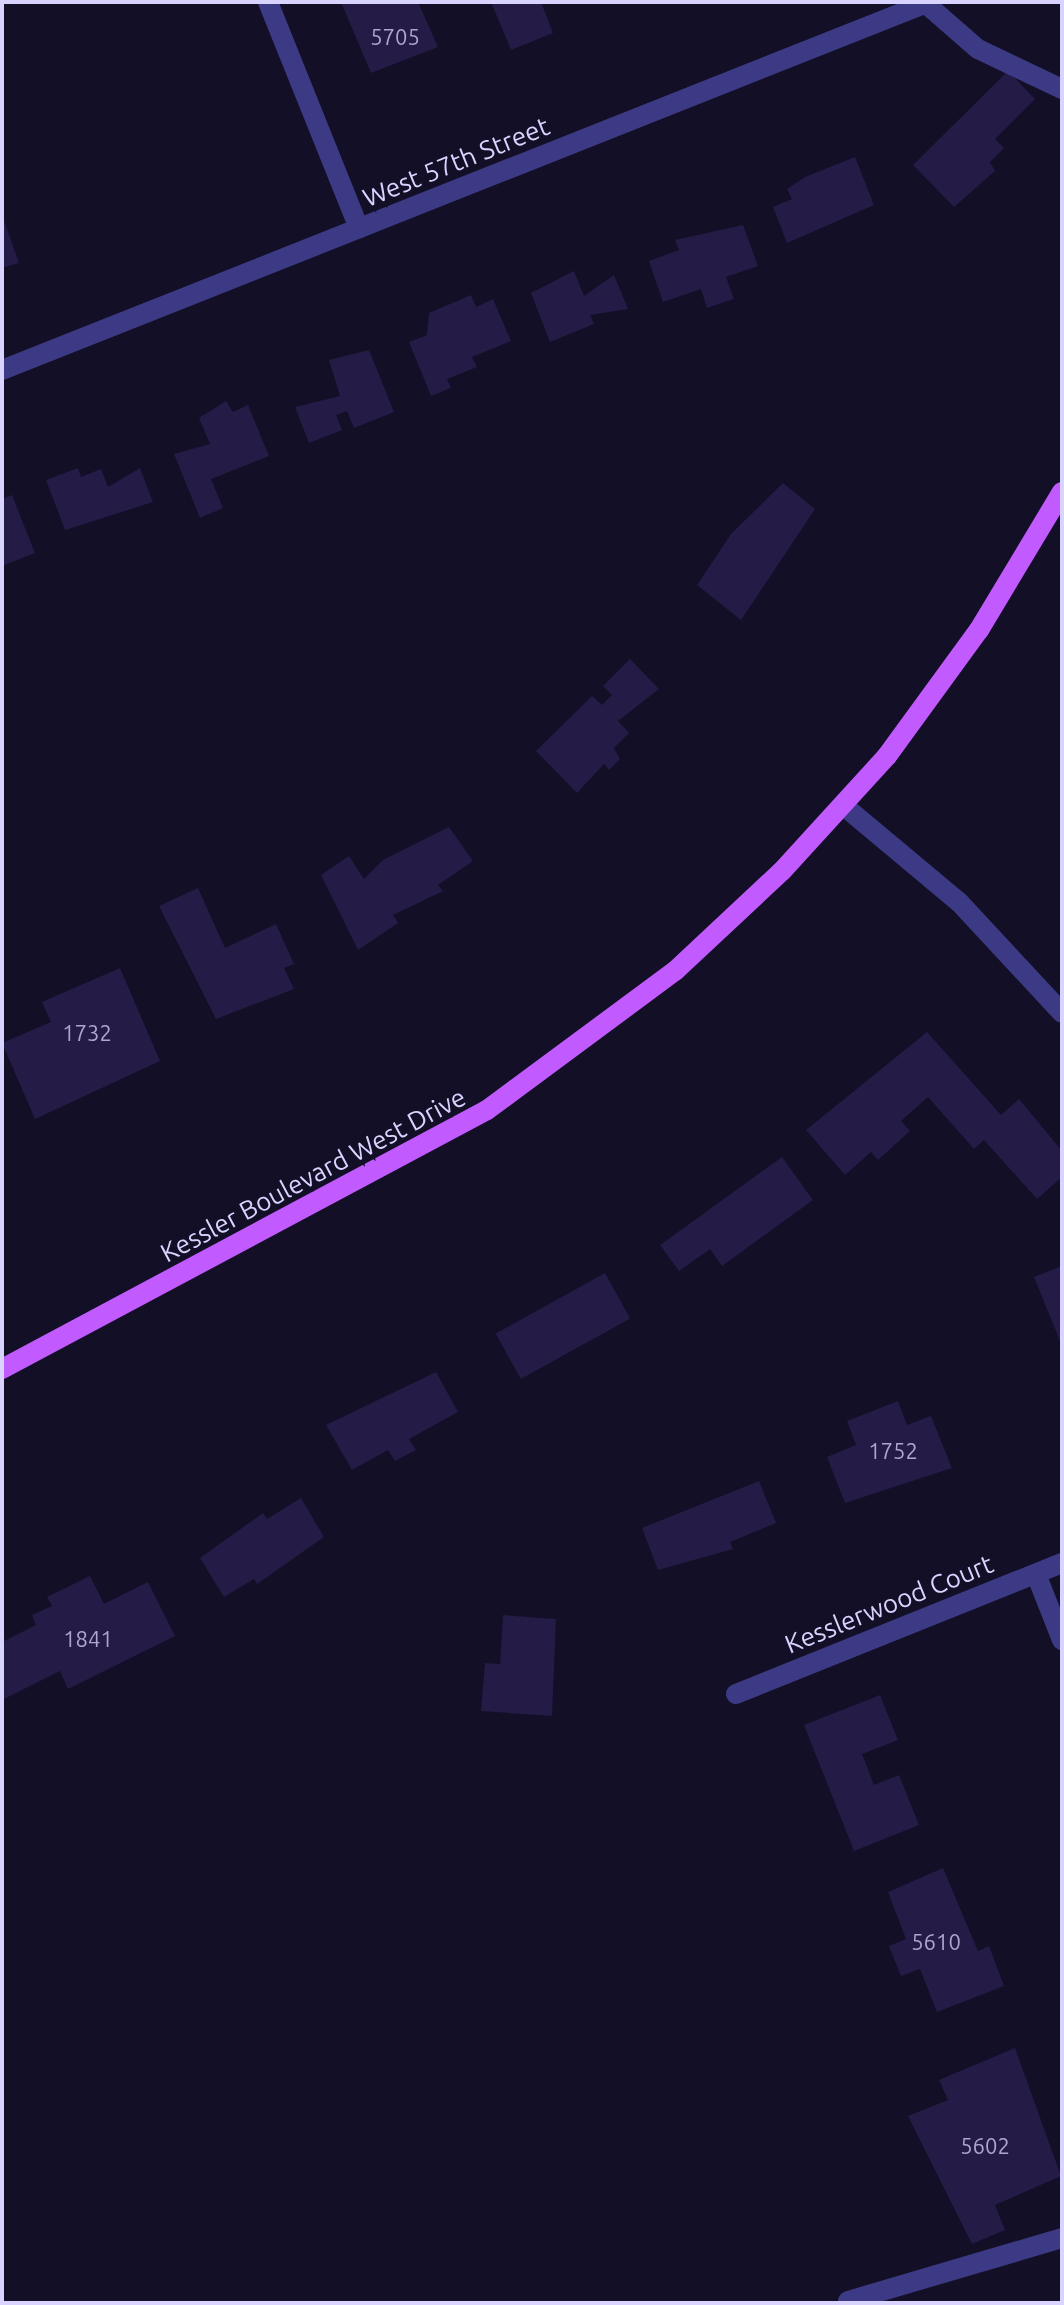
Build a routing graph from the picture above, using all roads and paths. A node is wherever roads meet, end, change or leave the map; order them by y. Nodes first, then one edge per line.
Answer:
1 (268, 2) edge
2 (927, 3) edge
3 (1062, 89) edge
4 (359, 228) junction
5 (2, 370) edge
6 (1062, 492) edge
7 (844, 806) junction
8 (1062, 1013) edge
9 (2, 1369) edge
10 (1062, 1563) edge
11 (1036, 1574) junction
12 (1062, 1640) edge
13 (736, 1694) dead end
14 (1062, 2238) edge
15 (848, 2301) edge

1 - 4 street
2 - 3 street
2 - 4 street, West 57th Street
4 - 5 street, West 57th Street
6 - 7 main road, Kessler Boulevard West Drive
7 - 8 street
7 - 9 main road, Kessler Boulevard West Drive
10 - 11 street, Kesslerwood Court
11 - 12 street
11 - 13 street, Kesslerwood Court
14 - 15 street

